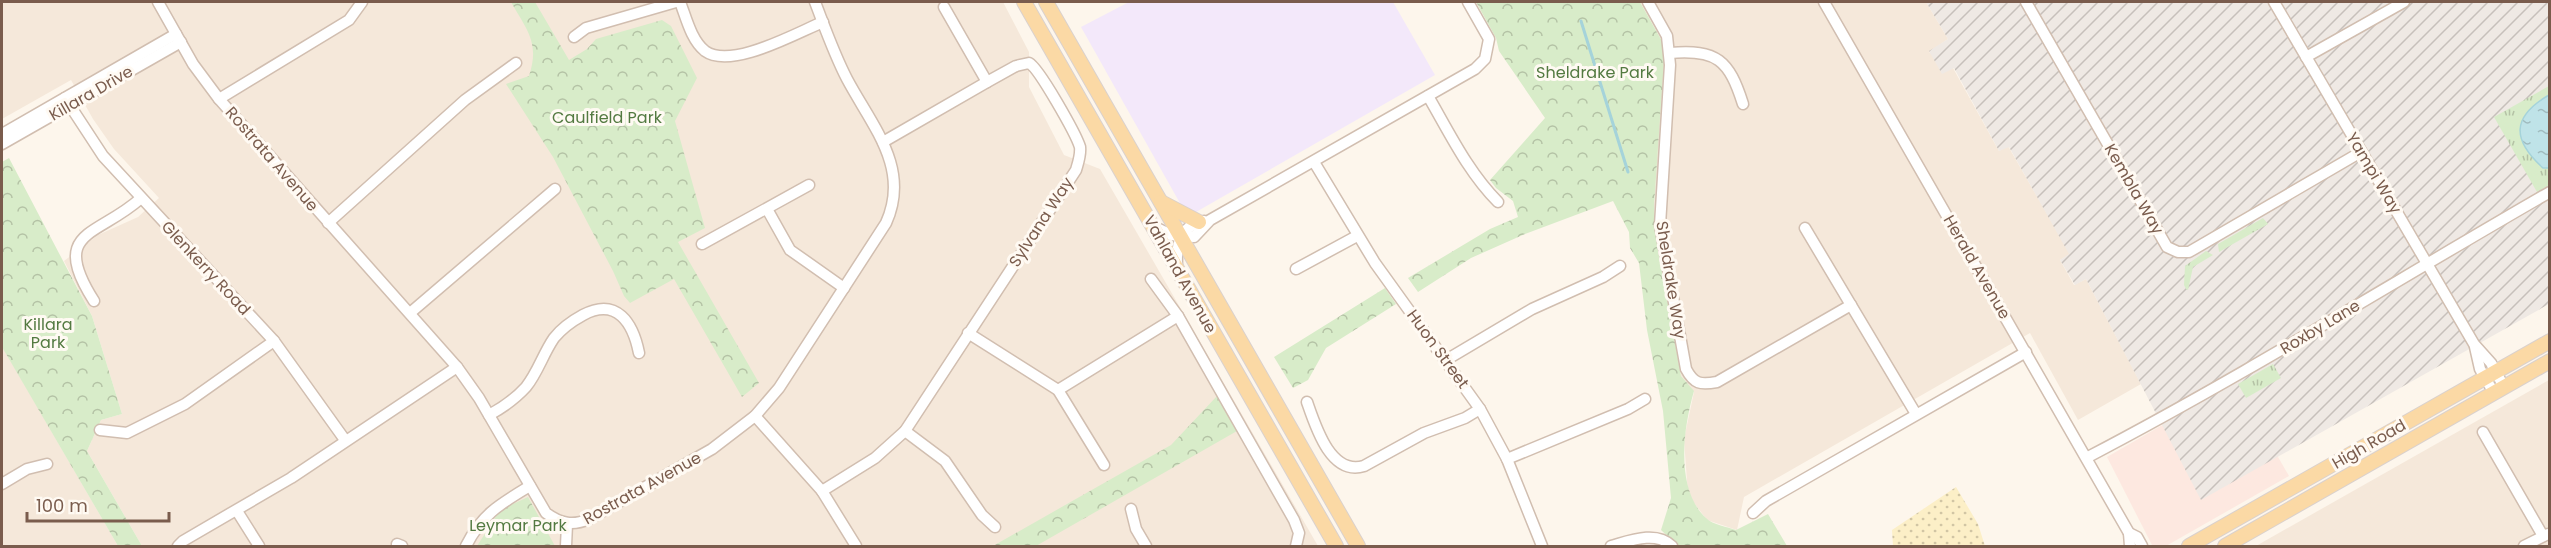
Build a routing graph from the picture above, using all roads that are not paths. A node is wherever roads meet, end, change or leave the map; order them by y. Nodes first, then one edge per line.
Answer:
1 (158, 2) edge
2 (362, 2) edge
3 (678, 2) edge
4 (815, 2) edge
5 (1023, 2) edge
6 (1046, 2) edge
7 (1468, 2) edge
8 (1648, 2) edge
9 (1824, 2) edge
10 (2026, 2) edge
11 (2274, 2) edge
12 (2404, 2) edge
13 (944, 7) dead end
14 (823, 22) junction
15 (574, 37) dead end
16 (179, 38) junction
17 (1670, 53) junction
18 (2306, 57) junction
19 (516, 63) dead end
20 (987, 82) junction
21 (1428, 96) junction
22 (219, 99) junction
23 (68, 102) junction
24 (1743, 104) dead end
25 (2, 134) edge
26 (883, 141) junction
27 (2, 144) edge
28 (2361, 152) junction
29 (1314, 162) junction
30 (809, 185) dead end
31 (555, 189) dead end
32 (2550, 192) edge
33 (140, 199) junction
34 (1161, 202) junction
35 (1498, 202) dead end
36 (767, 209) junction
37 (1205, 221) junction
38 (328, 223) junction
39 (1153, 226) junction
40 (1806, 228) dead end
41 (1357, 236) junction
42 (1180, 237) junction
43 (702, 244) dead end
44 (2428, 262) junction
45 (1620, 266) dead end
46 (1177, 269) junction
47 (1296, 269) dead end
48 (1151, 279) dead end
49 (844, 288) junction
50 (94, 301) dead end
51 (1851, 304) junction
52 (410, 313) junction
53 (1178, 316) junction
54 (968, 333) junction
55 (273, 341) junction
56 (2550, 341) edge
57 (2026, 352) junction
58 (639, 354) dead end
59 (1446, 360) junction
60 (2550, 361) edge
61 (457, 367) junction
62 (2491, 375) junction
63 (1058, 390) junction
64 (2499, 390) junction
65 (1645, 399) dead end
66 (1307, 402) dead end
67 (1480, 409) junction
68 (1916, 414) junction
69 (489, 415) junction
70 (755, 416) junction
71 (100, 430) dead end
72 (905, 431) junction
73 (2483, 432) dead end
74 (345, 440) junction
75 (2088, 457) junction
76 (1508, 459) junction
77 (47, 464) dead end
78 (1104, 465) dead end
79 (2, 484) edge
80 (530, 486) junction
81 (822, 491) junction
82 (1131, 509) dead end
83 (237, 511) junction
84 (1753, 513) dead end
85 (567, 524) junction
86 (995, 527) dead end
87 (2129, 533) junction
88 (2546, 534) edge
89 (178, 546) edge
90 (259, 546) edge
91 (465, 546) edge
92 (566, 546) edge
93 (856, 546) edge
94 (1146, 546) edge
95 (1296, 546) edge
96 (1336, 546) edge
97 (1358, 546) edge
98 (1542, 546) edge
99 (1611, 546) edge
100 (1672, 546) edge
101 (2130, 546) edge
102 (2142, 546) edge
103 (2189, 546) edge
104 (2225, 546) edge
105 (2524, 546) edge

1 - 16 street, Rostrata Avenue
2 - 22 street
3 - 14 street
3 - 15 street
4 - 14 street, Rostrata Avenue
5 - 39 main road, Vahland Avenue
6 - 34 main road, Vahland Avenue
7 - 21 street
8 - 17 street, Sheldrake Way
9 - 57 street, Herald Avenue
10 - 28 street, Kembla Way
11 - 18 street, Yampi Way
12 - 18 street
13 - 20 street
14 - 26 street, Rostrata Avenue
16 - 22 street, Rostrata Avenue
16 - 23 street, Killara Drive
17 - 24 street
17 - 51 street, Sheldrake Way
18 - 28 street, Yampi Way
19 - 38 street
20 - 26 street, Sylvana Way
20 - 54 street, Sylvana Way
21 - 29 street
21 - 35 street
22 - 38 street, Rostrata Avenue
23 - 25 street, Killara Drive
23 - 27 street, Killara Drive
23 - 33 street, Glenkerry Road
26 - 49 street, Rostrata Avenue
28 - 44 street, Yampi Way
29 - 37 street
29 - 41 street, Huon Street
30 - 36 street
31 - 52 street
32 - 44 street, Roxby Lane
33 - 50 street
33 - 55 street, Glenkerry Road
34 - 37 main road
34 - 42 main road, Vahland Avenue
36 - 43 street
36 - 49 street
37 - 42 street
38 - 52 street, Rostrata Avenue
39 - 42 street
39 - 46 main road, Vahland Avenue
40 - 51 street
41 - 47 street
41 - 59 street, Huon Street
42 - 46 street
42 - 97 main road, Vahland Avenue
44 - 62 street, Yampi Way
44 - 75 street, Roxby Lane
45 - 59 street
46 - 96 main road, Vahland Avenue
48 - 53 street
49 - 70 street, Rostrata Avenue
51 - 68 street
52 - 61 street, Rostrata Avenue
53 - 63 street
53 - 95 street
54 - 63 street
54 - 72 street, Sylvana Way
55 - 71 street
55 - 74 street, Glenkerry Road
56 - 62 main road, High Road
57 - 68 street
57 - 75 street, Herald Avenue
58 - 69 street
59 - 67 street, Huon Street
60 - 64 main road, High Road
61 - 69 street, Rostrata Avenue
61 - 74 street
62 - 64 street, Yampi Way
62 - 103 main road, High Road
63 - 78 street
64 - 104 main road, High Road
65 - 76 street
66 - 67 street
67 - 76 street, Huon Street
68 - 84 street
69 - 80 street, Rostrata Avenue
70 - 81 street
70 - 85 street, Rostrata Avenue
72 - 81 street, Sylvana Way
72 - 86 street
73 - 88 street
74 - 83 street
75 - 87 street, Herald Avenue
76 - 98 street, Huon Street
77 - 79 street
80 - 85 street, Rostrata Avenue
80 - 91 street
81 - 93 street
82 - 94 street
83 - 89 street
83 - 90 street
85 - 92 street
87 - 101 street, Herald Avenue
87 - 102 street, Herald Avenue
88 - 105 street
99 - 100 street

